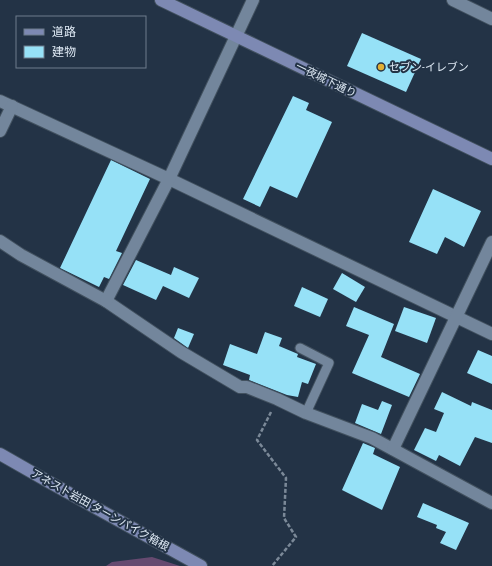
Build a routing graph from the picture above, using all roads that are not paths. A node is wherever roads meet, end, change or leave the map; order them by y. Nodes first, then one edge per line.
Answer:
1 (161, 0) edge
2 (253, 0) edge
3 (453, 0) edge
4 (492, 19) edge
5 (235, 36) junction
6 (0, 101) edge
7 (12, 106) junction
8 (0, 131) edge
9 (492, 159) edge
10 (169, 179) junction
11 (0, 241) edge
12 (492, 242) edge
13 (106, 301) junction
14 (456, 317) junction
15 (492, 334) edge
16 (300, 348) dead end
17 (306, 412) junction
18 (392, 449) junction
19 (0, 454) edge
20 (492, 503) edge
21 (199, 565) edge

1 - 5 street, 一夜城下通り
2 - 5 street
3 - 4 street
5 - 9 street, 一夜城下通り
5 - 10 street
6 - 7 street
7 - 8 street
7 - 10 street
10 - 13 street
10 - 14 street
11 - 13 street
12 - 14 street
13 - 17 street
14 - 15 street
14 - 18 street
16 - 17 lane
17 - 18 street
18 - 20 street
19 - 21 street, アネスト岩田 ターンパイク箱根

